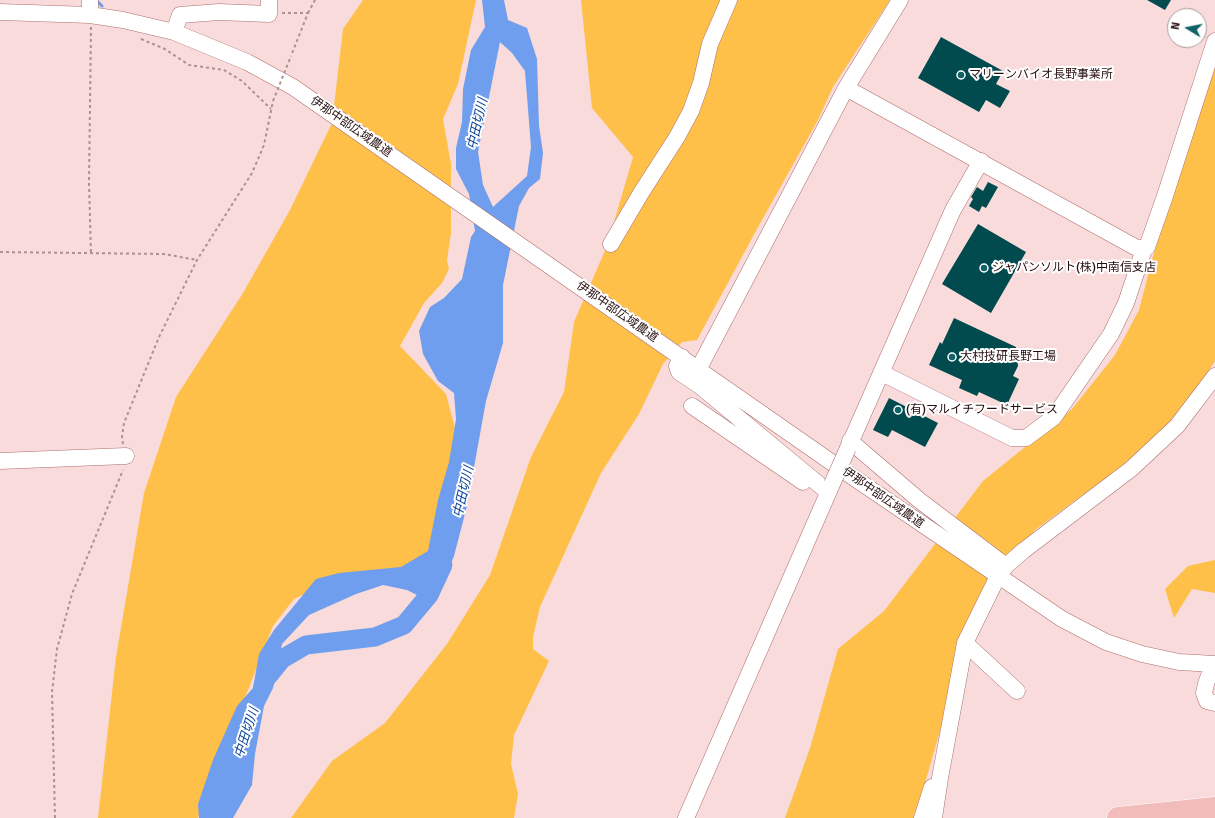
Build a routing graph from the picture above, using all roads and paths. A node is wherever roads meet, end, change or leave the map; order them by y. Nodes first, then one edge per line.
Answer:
1 (315, 0) edge
2 (729, 0) edge
3 (900, 0) edge
4 (219, 6) edge
5 (269, 7) edge
6 (90, 8) edge
7 (0, 12) edge
8 (308, 13) junction
9 (174, 32) junction
10 (139, 38) dead end
11 (1215, 42) edge
12 (1212, 64) edge
13 (846, 88) junction
14 (271, 109) junction
15 (981, 161) junction
16 (611, 244) dead end
17 (1144, 249) junction
18 (0, 252) edge
19 (91, 254) junction
20 (197, 260) junction
21 (682, 357) junction
22 (699, 368) junction
23 (882, 373) junction
24 (1215, 376) edge
25 (692, 406) dead end
26 (849, 444) junction
27 (126, 456) junction
28 (0, 461) edge
29 (828, 491) junction
30 (1002, 571) junction
31 (966, 643) junction
32 (1214, 664) edge
33 (1017, 691) dead end
34 (1215, 703) edge
35 (940, 778) junction
36 (1215, 808) edge
37 (55, 818) edge
38 (686, 818) edge
39 (922, 818) edge
40 (934, 818) edge
41 (1118, 818) edge

1 - 8 path
2 - 16 street
3 - 13 street
4 - 5 street
4 - 9 street
5 - 8 path
6 - 7 street, 伊那中部広域農道
6 - 9 street, 伊那中部広域農道
6 - 19 path
8 - 14 path, bridge
9 - 21 street, 伊那中部広域農道
10 - 14 path
11 - 12 street
12 - 17 street
13 - 15 street
13 - 22 street
14 - 20 path
15 - 17 street
15 - 23 street
17 - 23 street
18 - 19 path
19 - 20 path
20 - 27 path
21 - 22 street, 伊那中部広域農道
21 - 29 street
22 - 30 street, 伊那中部広域農道
23 - 26 street
24 - 30 street
25 - 29 street
26 - 29 street, bridge
26 - 30 street
27 - 28 street
27 - 37 path
29 - 38 street
30 - 31 street
30 - 32 street, 伊那中部広域農道
31 - 33 street
31 - 35 street
32 - 34 street
35 - 39 street
35 - 40 street
36 - 41 highway

